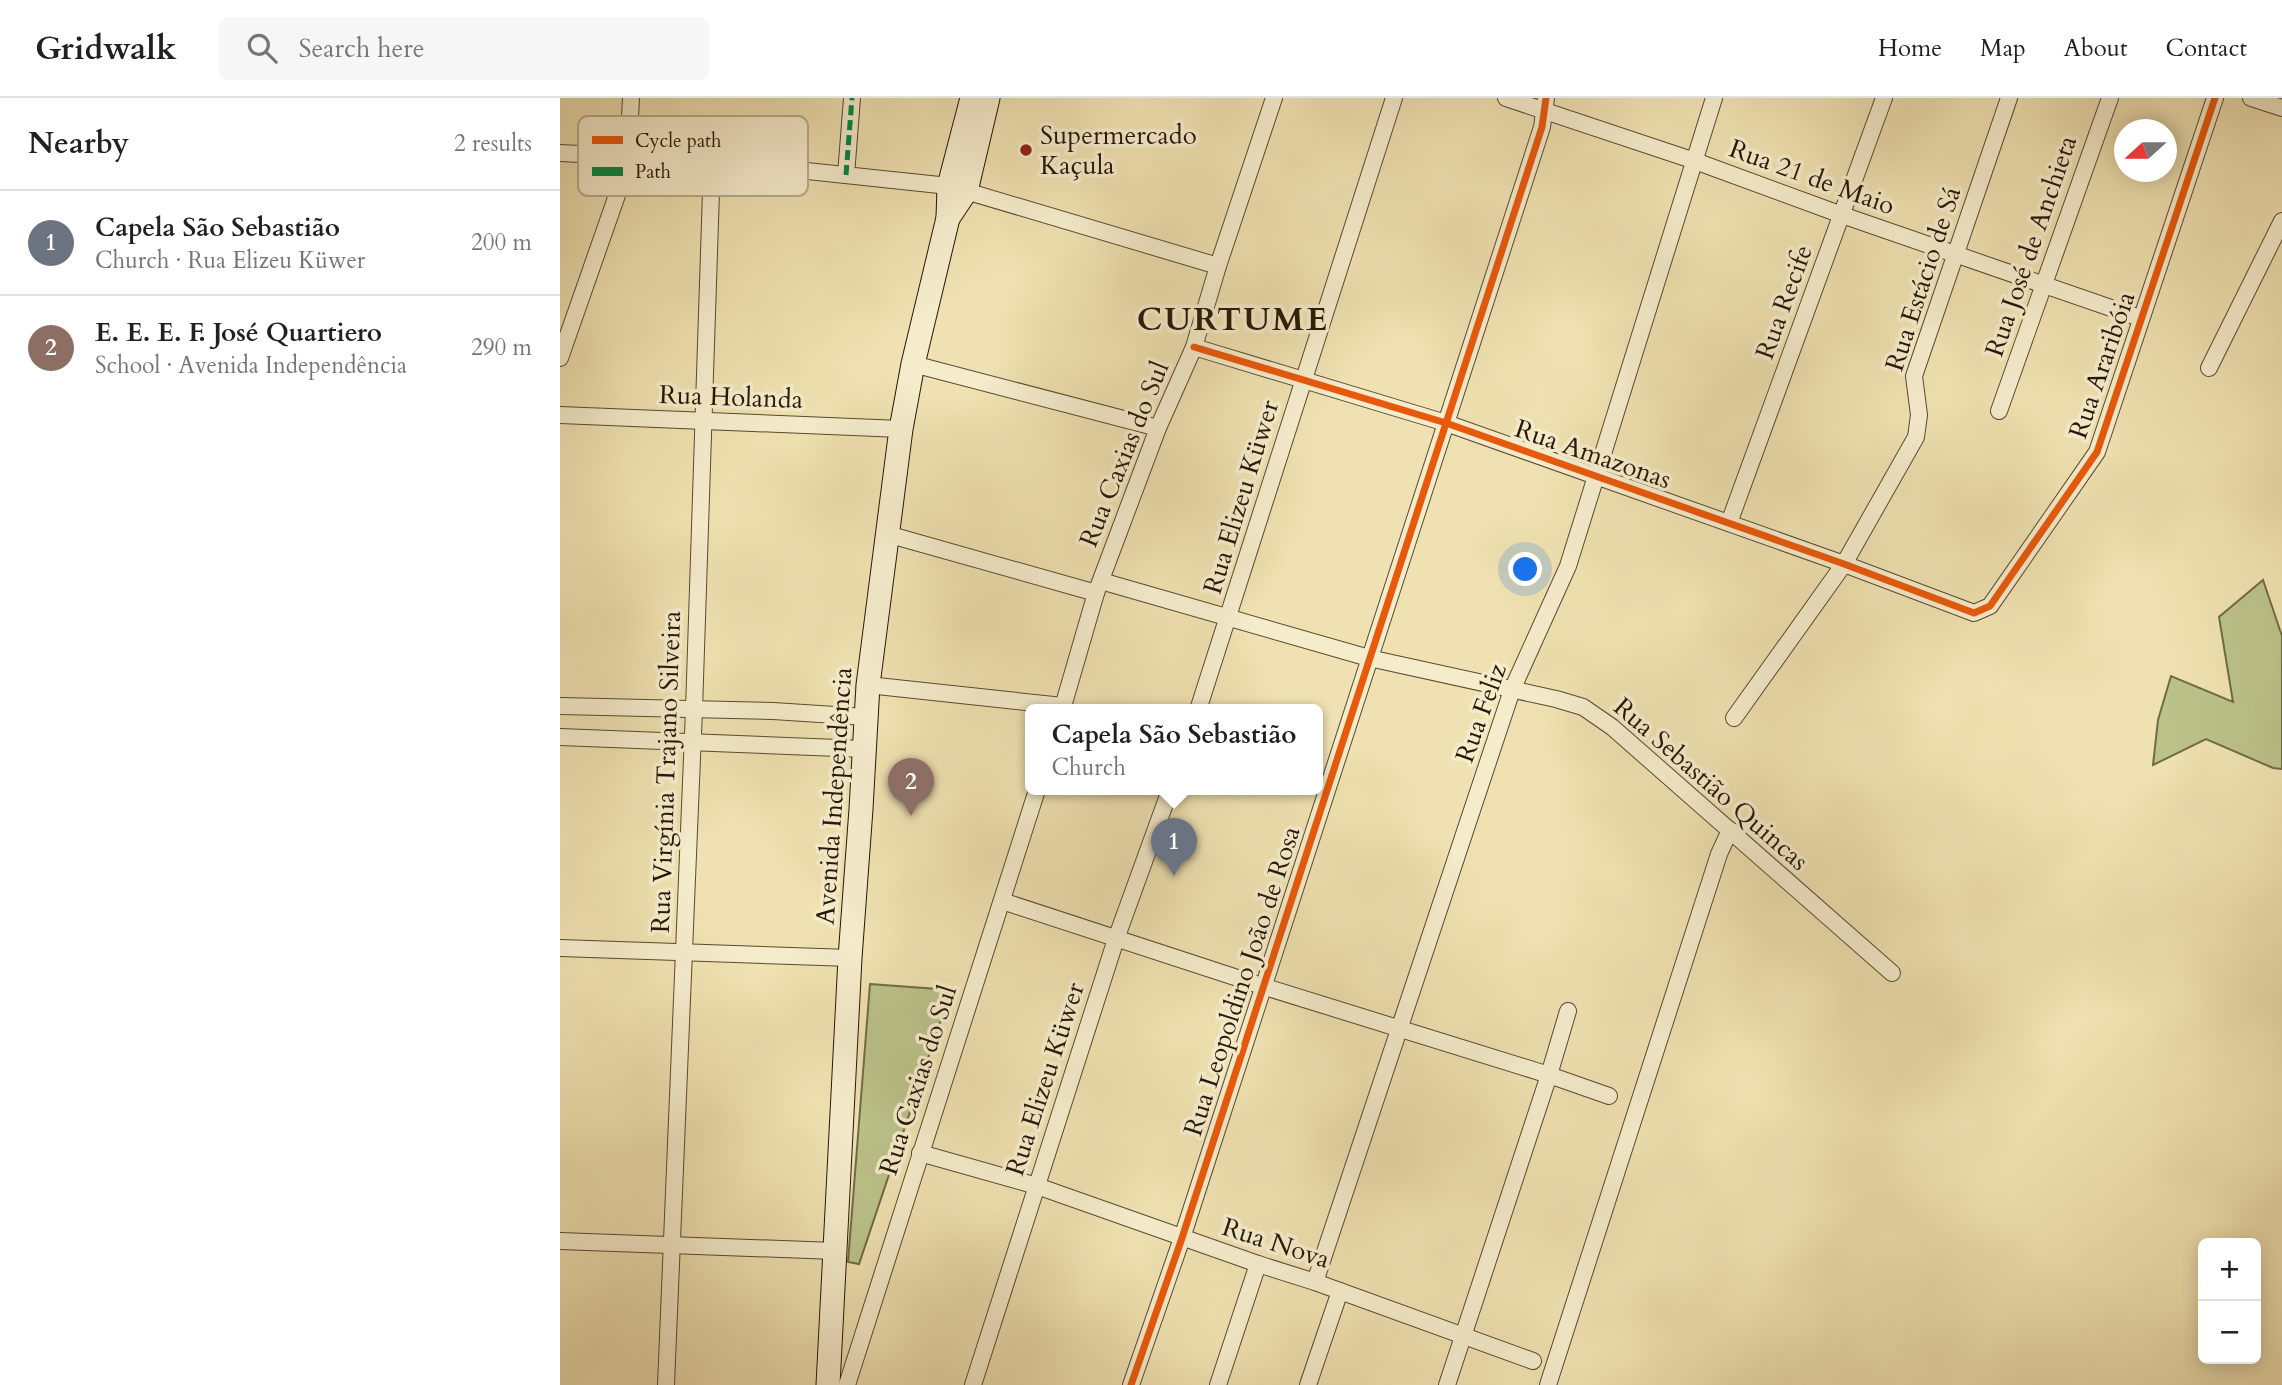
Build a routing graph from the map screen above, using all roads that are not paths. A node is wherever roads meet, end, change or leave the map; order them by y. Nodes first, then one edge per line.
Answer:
1 (631, 98) edge
2 (852, 98) edge
3 (972, 98) edge
4 (988, 98) edge
5 (1274, 98) edge
6 (1394, 98) edge
7 (1506, 98) edge
8 (1714, 98) edge
9 (1884, 98) edge
10 (2009, 98) edge
11 (2110, 98) edge
12 (2215, 98) edge
13 (2251, 98) edge
14 (1545, 104) edge
15 (2282, 108) edge
16 (630, 116) edge
17 (560, 153) edge
18 (578, 154) edge
19 (1695, 162) junction
20 (808, 171) edge
21 (846, 175) junction
22 (958, 189) junction
23 (617, 196) edge
24 (711, 196) edge
25 (1842, 215) junction
26 (2282, 221) edge
27 (1955, 254) junction
28 (1218, 266) junction
29 (2045, 284) junction
30 (2140, 318) junction
31 (1194, 347) junction
32 (560, 358) edge
33 (913, 364) junction
34 (2209, 368) dead end
35 (1303, 379) junction
36 (1999, 411) dead end
37 (560, 415) edge
38 (703, 421) junction
39 (1446, 423) junction
40 (1158, 428) junction
41 (901, 429) junction
42 (1596, 478) junction
43 (1729, 523) junction
44 (887, 534) junction
45 (1844, 564) junction
46 (1099, 587) junction
47 (1974, 613) joint
48 (1230, 617) junction
49 (1369, 658) junction
50 (867, 685) junction
51 (1512, 690) junction
52 (1028, 704) edge
53 (1063, 704) edge
54 (1200, 704) edge
55 (560, 706) edge
56 (694, 710) junction
57 (866, 717) junction
58 (1734, 718) dead end
59 (560, 737) edge
60 (692, 743) junction
61 (864, 749) junction
62 (1035, 795) edge
63 (1168, 795) edge
64 (1730, 830) junction
65 (1002, 901) junction
66 (1116, 939) junction
67 (560, 948) edge
68 (683, 952) junction
69 (850, 958) junction
70 (1892, 973) dead end
71 (1262, 986) junction
72 (1568, 1011) dead end
73 (1400, 1029) junction
74 (1549, 1075) junction
75 (1609, 1096) dead end
76 (920, 1153) junction
77 (1037, 1186) junction
78 (1182, 1238) junction
79 (560, 1241) edge
80 (670, 1246) junction
81 (835, 1251) junction
82 (1258, 1264) junction
83 (1315, 1282) junction
84 (1340, 1291) junction
85 (1464, 1335) junction
86 (1533, 1361) dead end
87 (666, 1385) edge
88 (828, 1385) edge
89 (847, 1385) edge
90 (973, 1385) edge
91 (1131, 1385) edge
92 (1218, 1385) edge
93 (1308, 1385) edge
94 (1447, 1385) edge
95 (1548, 1385) edge

1 - 16 street
2 - 21 street
3 - 22 street, Avenida Independência
4 - 22 street, Avenida Independência
5 - 28 street, Rua Caxias do Sul
6 - 35 street, Rua Elizeu Küwer
7 - 14 street, Rua 21 de Maio
8 - 19 street, Rua Feliz
9 - 25 street, Rua Recife
10 - 27 street, Rua Estácio de Sá
11 - 29 street, Rua José de Anchieta
12 - 30 street, Rua Araribóia
13 - 15 street
14 - 19 street, Rua 21 de Maio
14 - 39 street, Rua Leopoldino João de Rosa
17 - 18 street
19 - 25 street, Rua 21 de Maio
19 - 42 street, Rua Feliz
20 - 21 street
21 - 22 street
22 - 28 street
22 - 33 street, Avenida Independência
23 - 32 street
24 - 38 street, Rua Virgínia Trajano Silveira
25 - 27 street, Rua 21 de Maio
25 - 43 street, Rua Recife
26 - 34 street
27 - 29 street, Rua 21 de Maio
27 - 45 street, Rua Estácio de Sá
28 - 31 street, Rua Caxias do Sul
29 - 30 street, Rua 21 de Maio
29 - 36 street, Rua José de Anchieta
30 - 47 street, Rua Araribóia
31 - 35 street, Rua Amazonas
31 - 40 street, Rua Caxias do Sul
33 - 40 street
33 - 41 street, Avenida Independência
35 - 39 street, Rua Amazonas
35 - 48 street, Rua Elizeu Küwer
37 - 38 street, Rua Holanda
38 - 41 street, Rua Holanda
38 - 56 street, Rua Virgínia Trajano Silveira
39 - 42 street, Rua Amazonas
39 - 49 street, Rua Leopoldino João de Rosa
40 - 46 street, Rua Caxias do Sul
41 - 44 street, Avenida Independência
42 - 43 street, Rua Amazonas
42 - 51 street, Rua Feliz
43 - 45 street, Rua Amazonas
44 - 46 street, Rua Sebastião Quincas
44 - 50 street, Avenida Independência
45 - 47 street, Rua Amazonas
45 - 58 street, Rua Estácio de Sá
46 - 48 street, Rua Sebastião Quincas
46 - 53 street, Rua Caxias do Sul
48 - 49 street, Rua Sebastião Quincas
48 - 54 street, Rua Elizeu Küwer
49 - 51 street, Rua Sebastião Quincas
49 - 71 street, Rua Leopoldino João de Rosa
50 - 52 street
50 - 57 street, Avenida Independência
51 - 64 street, Rua Sebastião Quincas
51 - 73 street, Rua Feliz
55 - 56 street
56 - 57 street
56 - 60 street, Rua Virgínia Trajano Silveira
57 - 61 street, Avenida Independência
59 - 60 street
60 - 61 street
60 - 68 street, Rua Virgínia Trajano Silveira
61 - 69 street, Avenida Independência
62 - 65 street, Rua Caxias do Sul
63 - 66 street, Rua Elizeu Küwer
64 - 70 street, Rua Sebastião Quincas
64 - 95 street
65 - 66 street
65 - 76 street, Rua Caxias do Sul
66 - 71 street
66 - 77 street, Rua Elizeu Küwer
67 - 68 street
68 - 69 street
68 - 80 street, Rua Virgínia Trajano Silveira
69 - 81 street, Avenida Independência
71 - 73 street
71 - 78 street, Rua Leopoldino João de Rosa
72 - 74 street
73 - 74 street
73 - 83 street, Rua Feliz
74 - 75 street
74 - 85 street
76 - 77 street, Rua Nova
76 - 89 street, Rua Caxias do Sul
77 - 78 street, Rua Nova
77 - 90 street, Rua Elizeu Küwer
78 - 82 street, Rua Nova
78 - 91 street, Rua Leopoldino João de Rosa
79 - 80 street
80 - 81 street
80 - 87 street, Rua Virgínia Trajano Silveira
81 - 88 street, Avenida Independência
82 - 83 street, Rua Nova
82 - 92 street
83 - 84 street, Rua Nova
84 - 85 street, Rua Nova
84 - 93 street
85 - 86 street, Rua Nova
85 - 94 street

